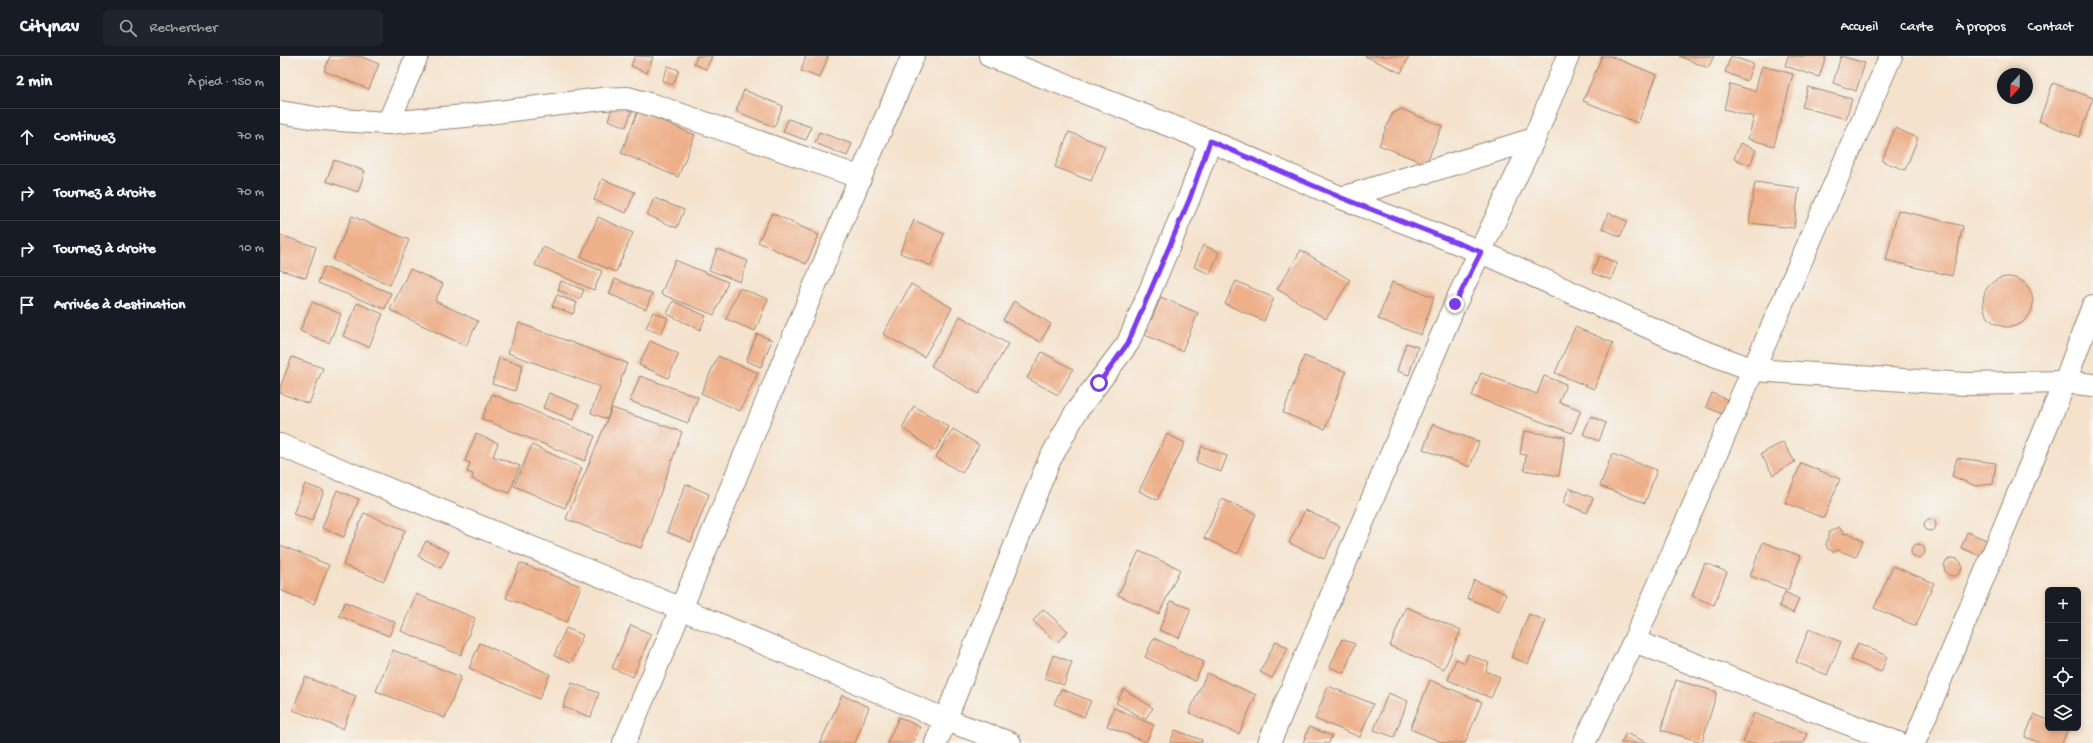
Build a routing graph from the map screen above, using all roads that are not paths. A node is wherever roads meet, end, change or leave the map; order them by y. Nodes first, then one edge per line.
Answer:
1 (417, 56) edge
2 (913, 56) edge
3 (1568, 56) edge
4 (1891, 56) edge
5 (998, 57) edge
6 (280, 112) edge
7 (388, 123) junction
8 (1534, 139) junction
9 (1210, 141) junction
10 (859, 177) junction
11 (1342, 198) junction
12 (1481, 252) junction
13 (2093, 306) edge
14 (1754, 370) junction
15 (2065, 382) junction
16 (2093, 385) edge
17 (280, 445) edge
18 (682, 609) junction
19 (1634, 641) junction
20 (946, 720) junction
21 (624, 743) edge
22 (936, 743) edge
23 (1010, 743) edge
24 (1269, 743) edge
25 (1584, 743) edge
26 (1898, 743) edge
27 (1914, 743) edge

1 - 7 street
2 - 10 street
3 - 8 street
4 - 14 street
5 - 9 street
6 - 7 street
7 - 10 street
8 - 11 street
8 - 12 street
9 - 11 street
9 - 20 street
10 - 18 street
11 - 12 street
12 - 14 street
12 - 24 street
13 - 15 street
14 - 15 street
14 - 19 street
15 - 16 street
15 - 27 street
17 - 18 street
18 - 20 street
18 - 21 street
19 - 25 street
19 - 26 street
20 - 22 street
20 - 23 street

